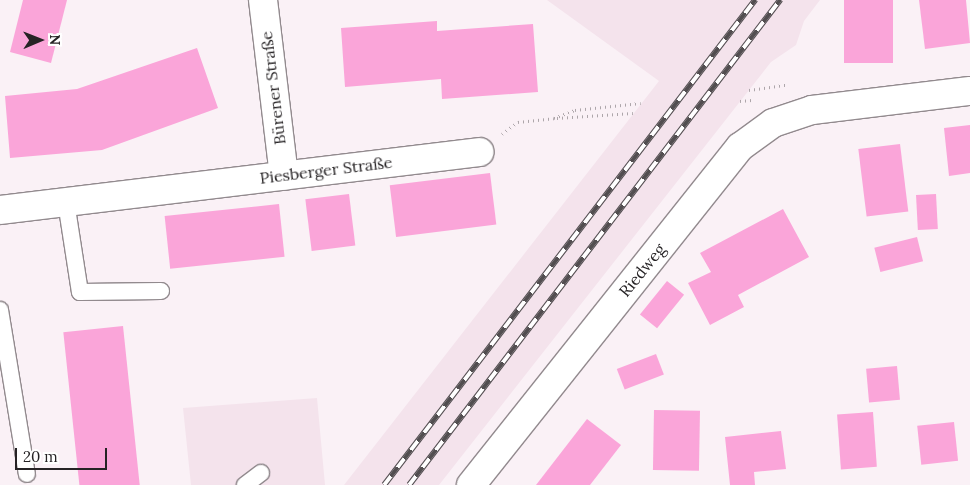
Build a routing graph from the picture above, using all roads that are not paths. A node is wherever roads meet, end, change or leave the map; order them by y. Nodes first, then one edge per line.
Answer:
1 (263, 0) edge
2 (970, 91) edge
3 (480, 152) road end
4 (284, 176) junction
5 (66, 202) junction
6 (0, 210) edge
7 (161, 291) dead end
8 (0, 310) edge
9 (261, 473) dead end
10 (27, 474) dead end
11 (245, 485) edge
12 (471, 485) edge

1 - 4 street, Bürener Straße
2 - 12 street, Riedweg
3 - 4 street, Piesberger Straße
4 - 5 street, Piesberger Straße
5 - 6 street, Piesberger Straße
5 - 7 lane
8 - 10 lane
9 - 11 lane

